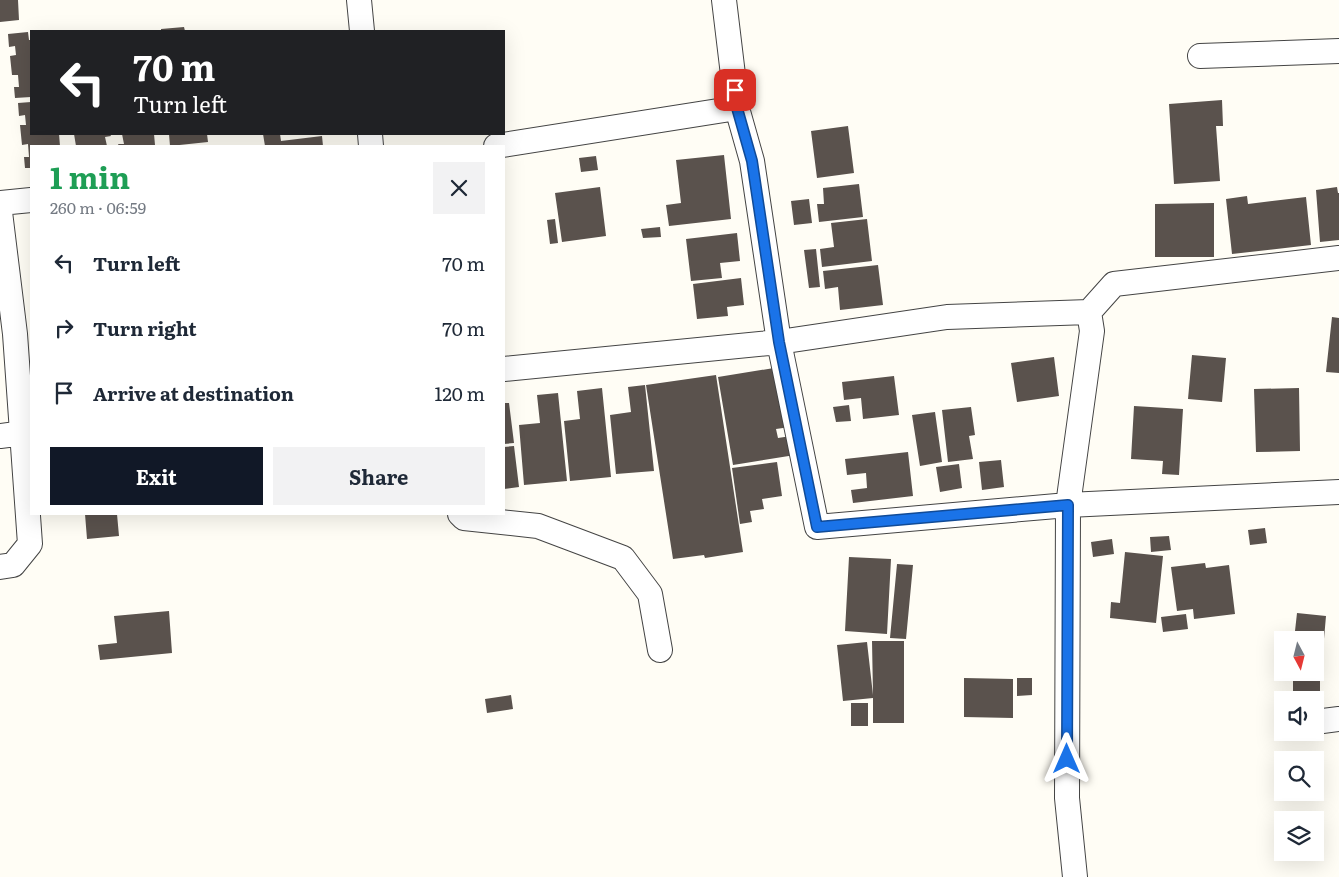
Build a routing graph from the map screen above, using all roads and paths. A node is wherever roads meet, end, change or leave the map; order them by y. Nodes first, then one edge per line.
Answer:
1 (359, 0) edge
2 (724, 0) edge
3 (362, 30) edge
4 (1339, 50) edge
5 (1200, 56) dead end
6 (737, 108) junction
7 (502, 145) edge
8 (30, 200) edge
9 (0, 203) edge
10 (0, 212) edge
11 (1339, 258) edge
12 (1089, 312) junction
13 (779, 342) junction
14 (505, 369) edge
15 (27, 432) edge
16 (0, 436) edge
17 (1339, 492) edge
18 (1068, 505) junction
19 (461, 515) edge
20 (0, 567) edge
21 (660, 650) dead end
22 (1339, 719) edge
23 (1324, 721) edge
24 (1075, 877) edge

1 - 3 street
2 - 6 street
4 - 5 street
6 - 7 street
6 - 13 street
8 - 9 street
10 - 15 street
11 - 12 street
12 - 13 street
12 - 18 street
13 - 14 street
13 - 18 street
15 - 16 street
15 - 20 street
17 - 18 street
18 - 24 street
19 - 21 street
22 - 23 street

